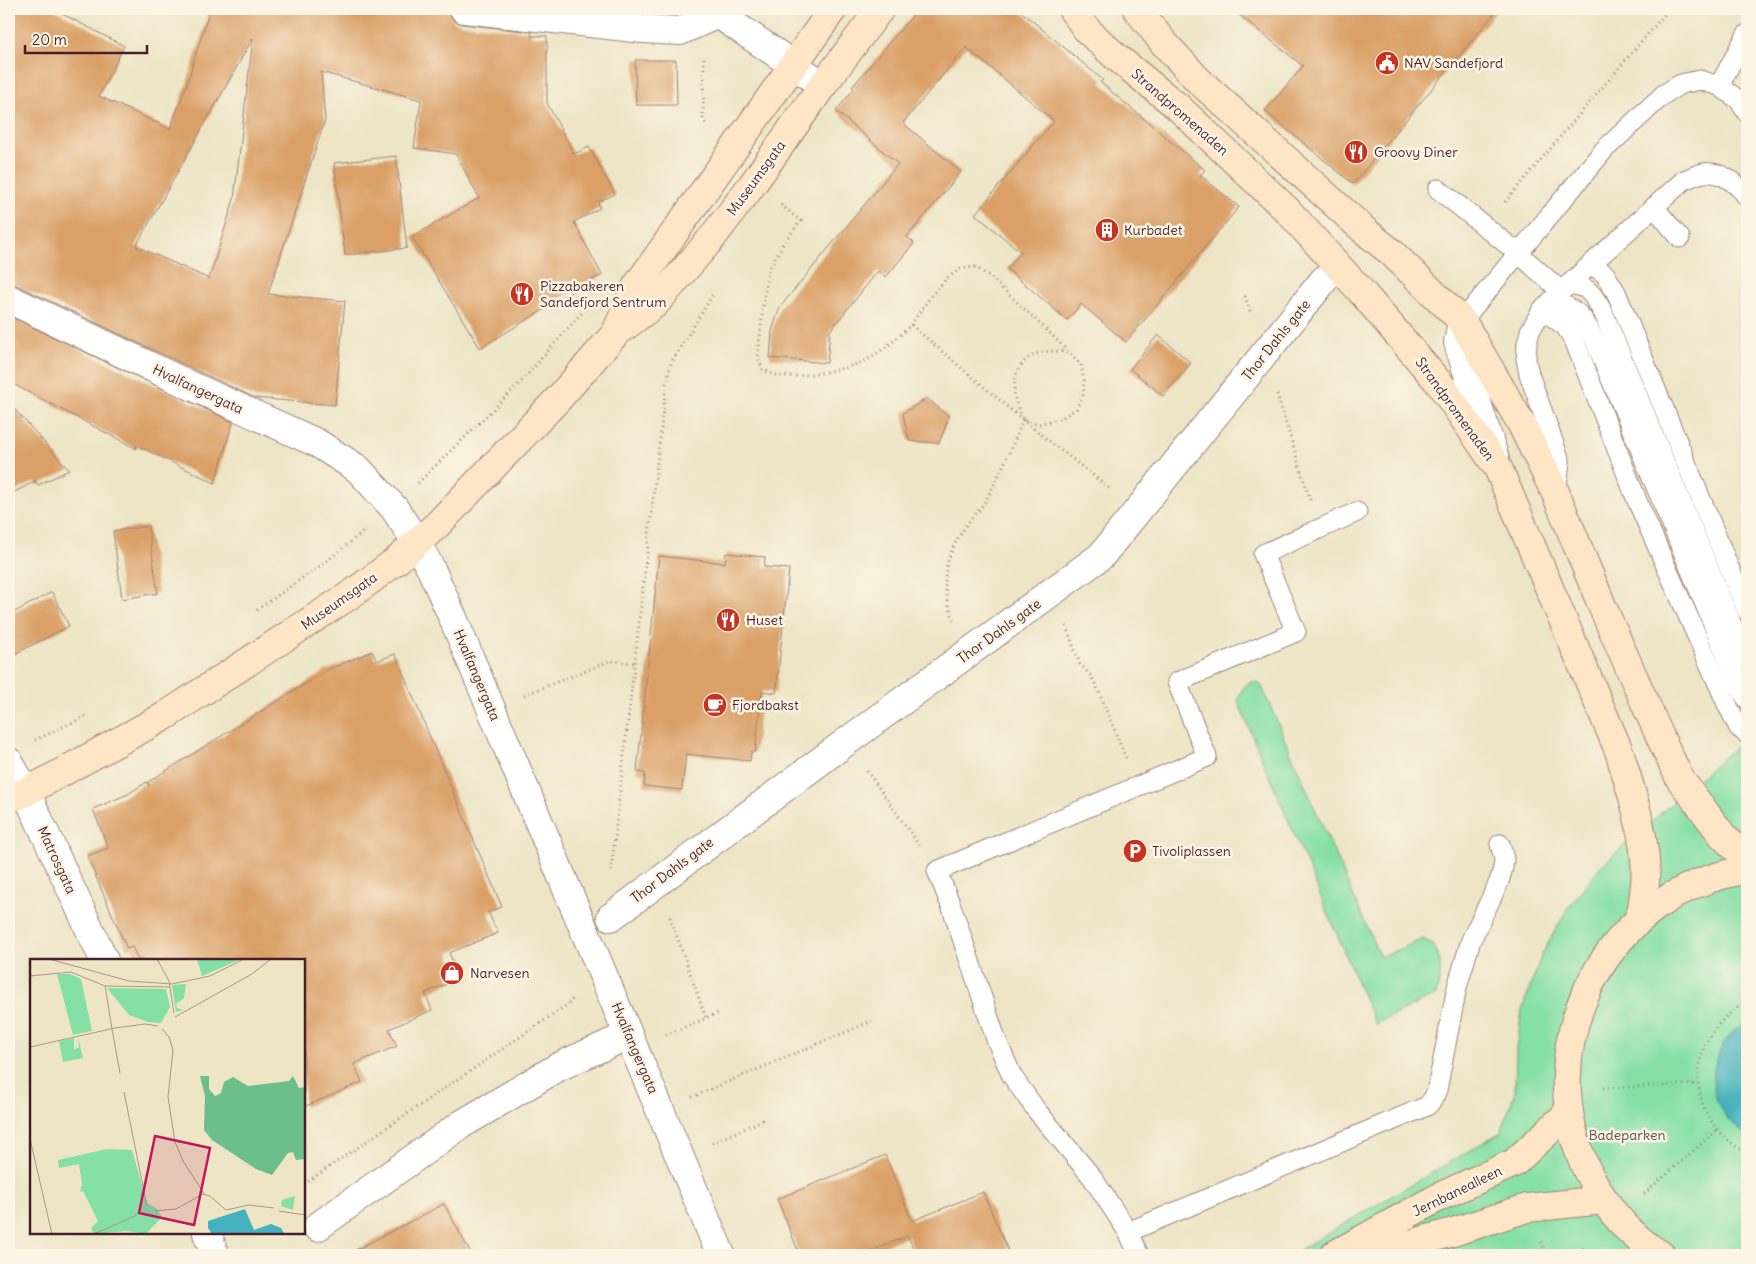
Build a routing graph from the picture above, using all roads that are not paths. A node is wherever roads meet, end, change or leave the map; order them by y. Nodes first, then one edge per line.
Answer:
1 (464, 9) edge
2 (833, 9) edge
3 (880, 9) edge
4 (1072, 9) edge
5 (1137, 9) edge
6 (718, 12) edge
7 (1747, 34) edge
8 (792, 64) junction
9 (823, 85) junction
10 (1719, 86) junction
11 (1747, 113) edge
12 (1438, 189) dead end
13 (1747, 197) edge
14 (1654, 207) junction
15 (1680, 238) dead end
16 (1518, 253) junction
17 (1591, 264) junction
18 (1324, 280) dead end
19 (1556, 297) junction
20 (9, 299) edge
21 (1462, 321) junction
22 (616, 333) junction
23 (1498, 468) junction
24 (1556, 494) junction
25 (1357, 512) dead end
26 (417, 543) junction
27 (1747, 611) edge
28 (1747, 661) edge
29 (1747, 699) edge
30 (1747, 734) edge
31 (9, 762) edge
32 (18, 796) edge
33 (1500, 844) dead end
34 (1747, 859) edge
35 (1747, 870) edge
36 (611, 916) dead end
37 (1637, 921) junction
38 (103, 959) edge
39 (629, 1035) junction
40 (1569, 1112) junction
41 (1604, 1200) junction
42 (317, 1227) dead end
43 (1128, 1232) junction
44 (207, 1234) edge
45 (215, 1255) edge
46 (721, 1255) edge
47 (1139, 1255) edge
48 (1334, 1255) edge
49 (1370, 1255) edge
50 (1661, 1255) edge

1 - 6 street
2 - 8 main road, Museumsgata
3 - 9 main road, Museumsgata
4 - 23 main road, Strandpromenaden
5 - 21 main road
6 - 8 street
7 - 10 lane
8 - 9 street
8 - 22 main road, Museumsgata
9 - 22 main road, Museumsgata
10 - 11 lane
10 - 16 lane
12 - 16 lane
13 - 14 lane
14 - 15 lane
14 - 17 lane
16 - 19 lane
16 - 21 lane
17 - 19 lane
17 - 27 lane
18 - 36 street, Thor Dahls gate
19 - 24 lane
19 - 28 lane
19 - 29 lane
19 - 30 lane
20 - 26 street, Hvalfangergata
21 - 23 street
21 - 24 main road
22 - 26 main road, Museumsgata
23 - 37 main road, Strandpromenaden
24 - 34 main road
25 - 43 lane
26 - 32 main road, Museumsgata
26 - 39 street, Hvalfangergata
31 - 32 street, Matrosgata
32 - 38 street, Matrosgata
33 - 43 lane
35 - 37 main road
37 - 40 main road
39 - 42 street
39 - 46 street, Hvalfangergata
40 - 41 main road
40 - 48 main road, Jernbanealleen
41 - 49 main road
41 - 50 main road
43 - 47 lane
44 - 45 street

